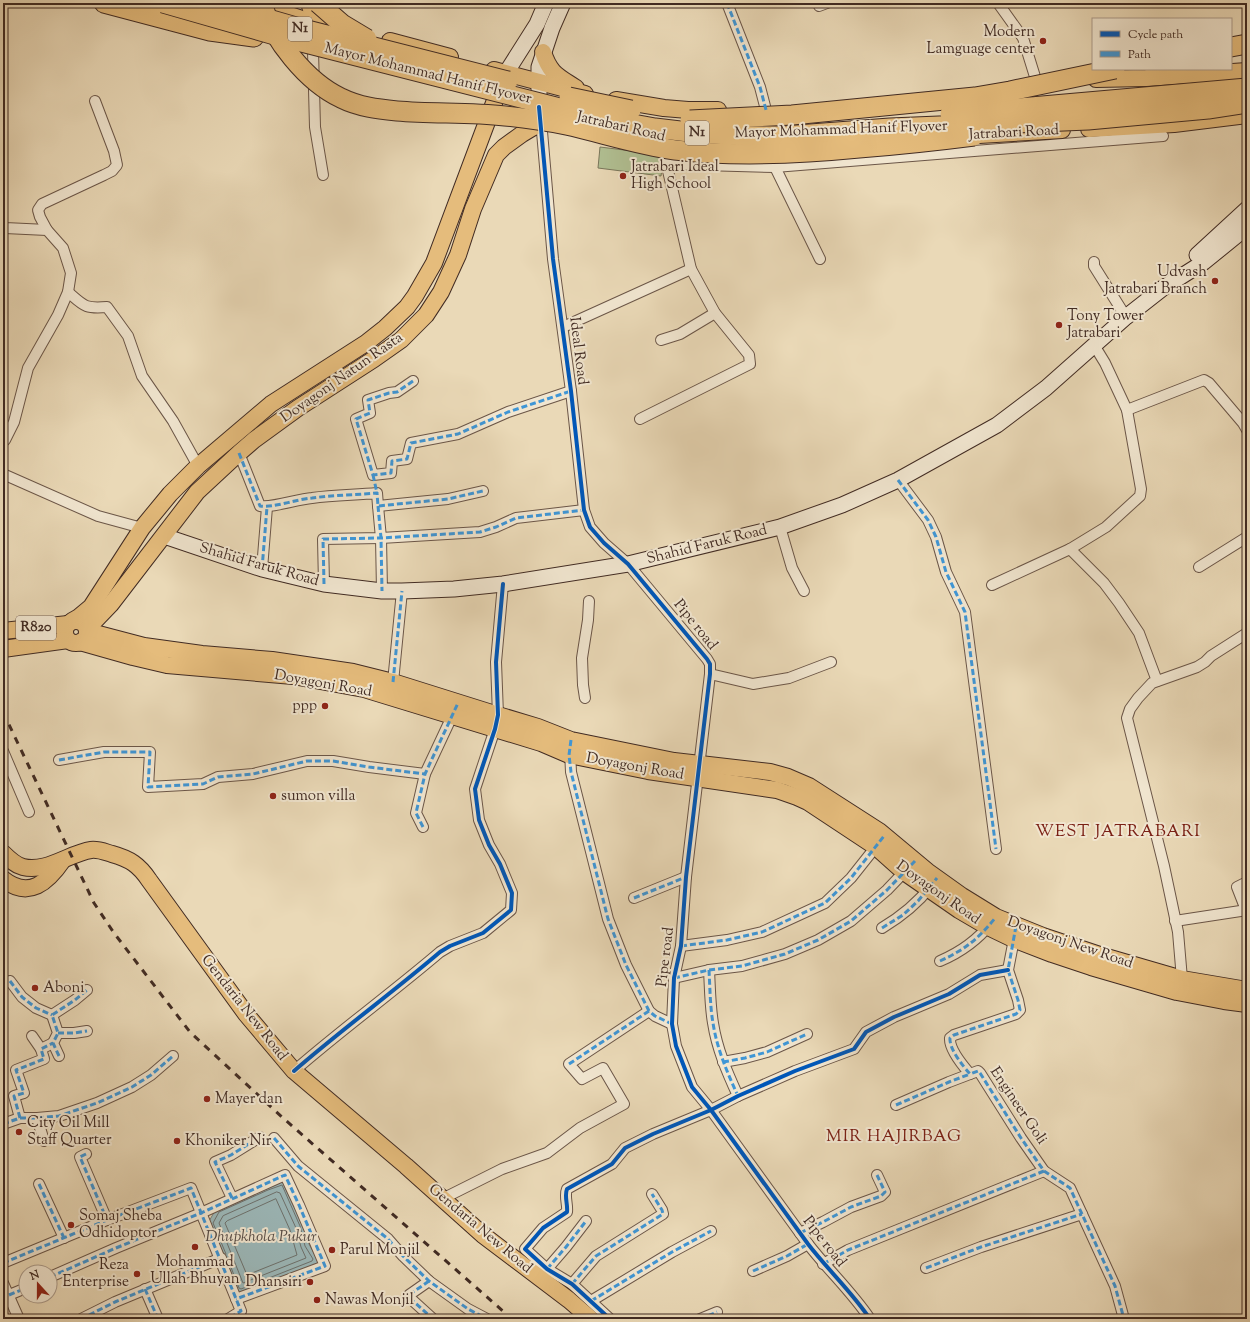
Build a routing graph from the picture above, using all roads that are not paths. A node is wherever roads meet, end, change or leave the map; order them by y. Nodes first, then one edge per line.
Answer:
1 (104, 3) edge
2 (141, 3) edge
3 (163, 3) edge
4 (212, 3) edge
5 (234, 3) edge
6 (247, 3) edge
7 (254, 3) edge
8 (262, 3) edge
9 (309, 3) edge
10 (318, 3) edge
11 (546, 3) edge
12 (563, 3) edge
13 (727, 3) edge
14 (998, 3) edge
15 (312, 25) junction
16 (259, 38) junction
17 (1247, 44) edge
18 (1232, 46) edge
19 (308, 50) junction
20 (389, 50) junction
21 (543, 52) junction
22 (1110, 70) edge
23 (1247, 71) edge
24 (506, 73) junction
25 (1036, 80) junction
26 (538, 82) junction
27 (1247, 85) edge
28 (1247, 88) edge
29 (1227, 89) junction
30 (497, 95) junction
31 (587, 95) junction
32 (95, 101) dead end
33 (539, 107) junction
34 (766, 110) junction
35 (1246, 112) edge
36 (564, 114) junction
37 (690, 120) junction
38 (1088, 120) junction
39 (541, 123) junction
40 (1163, 136) dead end
41 (660, 138) junction
42 (475, 153) junction
43 (493, 161) junction
44 (666, 164) junction
45 (775, 167) junction
46 (323, 175) dead end
47 (1247, 209) edge
48 (3, 226) edge
49 (1247, 227) edge
50 (47, 230) junction
51 (820, 259) dead end
52 (1094, 262) dead end
53 (691, 269) junction
54 (1164, 288) junction
55 (68, 292) junction
56 (715, 313) junction
57 (1126, 317) junction
58 (563, 326) junction
59 (661, 340) dead end
60 (1094, 345) junction
61 (413, 382) dead end
62 (571, 391) junction
63 (1127, 410) junction
64 (640, 419) dead end
65 (1246, 427) edge
66 (3, 442) edge
67 (239, 453) junction
68 (198, 466) junction
69 (3, 474) edge
70 (373, 475) junction
71 (209, 480) junction
72 (898, 480) junction
73 (484, 491) dead end
74 (377, 493) junction
75 (378, 506) junction
76 (267, 507) junction
77 (584, 510) junction
78 (780, 527) junction
79 (142, 528) junction
80 (164, 536) junction
81 (1247, 537) edge
82 (381, 538) junction
83 (1070, 548) junction
84 (628, 564) junction
85 (1199, 567) dead end
86 (262, 569) junction
87 (324, 584) junction
88 (503, 584) junction
89 (992, 585) dead end
90 (382, 591) junction
91 (402, 591) junction
92 (804, 591) dead end
93 (589, 601) dead end
94 (102, 614) junction
95 (70, 622) junction
96 (3, 631) edge
97 (1247, 633) edge
98 (81, 636) junction
99 (110, 637) junction
100 (3, 649) edge
101 (831, 662) dead end
102 (710, 674) junction
103 (1158, 681) junction
104 (392, 682) junction
105 (585, 698) dead end
106 (438, 704) junction
107 (455, 710) junction
108 (497, 722) junction
109 (570, 748) junction
110 (3, 751) edge
111 (59, 760) dead end
112 (698, 772) junction
113 (425, 774) junction
114 (30, 812) dead end
115 (423, 827) dead end
116 (880, 841) junction
117 (996, 849) dead end
118 (3, 854) edge
119 (63, 860) junction
120 (910, 866) junction
121 (686, 877) junction
122 (3, 879) edge
123 (1247, 882) edge
124 (933, 883) junction
125 (634, 898) dead end
126 (1246, 910) edge
127 (1175, 921) junction
128 (992, 922) junction
129 (882, 928) dead end
130 (1015, 932) junction
131 (681, 946) junction
132 (940, 961) dead end
133 (709, 970) junction
134 (1008, 970) junction
135 (674, 978) junction
136 (1182, 979) junction
137 (10, 981) dead end
138 (87, 990) dead end
139 (1247, 990) edge
140 (1247, 1004) edge
141 (649, 1011) junction
142 (52, 1015) junction
143 (672, 1024) junction
144 (87, 1031) dead end
145 (58, 1033) junction
146 (807, 1034) dead end
147 (32, 1036) dead end
148 (53, 1043) junction
149 (41, 1049) junction
150 (59, 1056) dead end
151 (173, 1056) dead end
152 (723, 1062) junction
153 (294, 1071) junction
154 (970, 1074) junction
155 (738, 1096) junction
156 (896, 1105) dead end
157 (711, 1110) junction
158 (20, 1118) junction
159 (37, 1118) junction
160 (3, 1124) edge
161 (260, 1136) dead end
162 (274, 1138) dead end
163 (44, 1142) dead end
164 (86, 1154) dead end
165 (1044, 1171) junction
166 (877, 1176) dead end
167 (39, 1184) dead end
168 (652, 1194) dead end
169 (232, 1198) junction
170 (442, 1199) junction
171 (201, 1213) junction
172 (1082, 1214) junction
173 (107, 1220) junction
174 (586, 1221) dead end
175 (711, 1231) dead end
176 (800, 1233) junction
177 (64, 1238) junction
178 (808, 1244) junction
179 (220, 1258) junction
180 (3, 1263) edge
181 (823, 1264) junction
182 (926, 1268) dead end
183 (547, 1269) junction
184 (754, 1271) dead end
185 (58, 1273) edge
186 (429, 1281) junction
187 (3, 1283) edge
188 (572, 1284) junction
189 (145, 1289) junction
190 (18, 1291) edge
191 (9, 1295) junction
192 (236, 1299) junction
193 (591, 1301) junction
194 (717, 1312) dead end
195 (19, 1319) edge
196 (81, 1319) edge
197 (158, 1319) edge
198 (228, 1319) edge
199 (433, 1319) edge
200 (487, 1319) edge
201 (591, 1319) edge
202 (610, 1319) edge
203 (700, 1319) edge
204 (870, 1319) edge
205 (1124, 1319) edge

1 - 16 highway
2 - 16 main road, Jatrabari Road
3 - 38 highway, Mayor Mohammad Hanif Flyover / N1, bridge
4 - 15 highway, Mayor Mohammad Hanif Flyover / N1, bridge
5 - 15 highway, bridge
6 - 16 main road
7 - 15 main road, Jatrabari Road
8 - 38 highway, bridge
9 - 15 main road
10 - 20 highway, Mayor Mohammad Hanif Flyover, bridge
11 - 24 main road, Doyagonj Natun Rasta
12 - 21 main road
13 - 34 street
14 - 25 street
15 - 19 main road
15 - 19 main road
15 - 20 highway, Mayor Mohammad Hanif Flyover / N1, bridge
15 - 24 main road, Jatrabari Road
16 - 19 main road, Jatrabari Road
17 - 18 highway
19 - 30 main road, Jatrabari Road
19 - 46 street
20 - 37 highway, Mayor Mohammad Hanif Flyover / N1, bridge
21 - 26 main road
21 - 31 main road
22 - 37 highway, bridge
23 - 25 main road, Jatrabari Road
24 - 26 main road, Jatrabari Road
24 - 30 main road, Doyagonj Natun Rasta
25 - 34 main road, Jatrabari Road
26 - 31 main road, Jatrabari Road
26 - 33 main road
27 - 29 highway, bridge
28 - 29 highway, Mayor Mohammad Hanif Flyover / N1, bridge
29 - 37 highway, Mayor Mohammad Hanif Flyover / N1, bridge
30 - 33 main road, Jatrabari Road
30 - 42 main road, Doyagonj Natun Rasta
31 - 34 main road, Jatrabari Road
32 - 50 street
33 - 36 main road, Jatrabari Road
33 - 39 street, Ideal Road
35 - 38 highway, Mayor Mohammad Hanif Flyover / N1, bridge
35 - 41 main road, Jatrabari Road
36 - 39 main road, Doyagonj Natun Rasta
36 - 41 main road, Jatrabari Road
39 - 43 main road, Doyagonj Natun Rasta
39 - 58 street, Ideal Road
40 - 45 street
41 - 44 street
42 - 43 main road
42 - 68 main road, Doyagonj Natun Rasta
43 - 67 main road, Doyagonj Natun Rasta
44 - 45 street
44 - 53 street
45 - 51 street
47 - 54 main road, Shahid Faruk Road
48 - 50 street
49 - 54 main road, Shahid Faruk Road
50 - 55 street
52 - 57 street
53 - 56 street
53 - 58 street
54 - 57 main road, Shahid Faruk Road
55 - 66 street
55 - 68 street
56 - 59 street
56 - 64 street
57 - 60 main road, Shahid Faruk Road
58 - 62 street, Ideal Road
60 - 63 street
60 - 72 main road, Shahid Faruk Road
61 - 70 street
62 - 70 street
62 - 77 street, Ideal Road
63 - 65 street
63 - 83 street
67 - 71 main road, Doyagonj Natun Rasta
67 - 76 street
68 - 71 main road
68 - 79 main road, Doyagonj Natun Rasta
69 - 79 street
70 - 74 street
71 - 80 main road, Doyagonj Natun Rasta
72 - 78 main road, Shahid Faruk Road
72 - 117 street
73 - 75 street
74 - 75 street
74 - 76 street
75 - 82 street
76 - 86 street
77 - 82 street
77 - 84 street, Ideal Road
78 - 84 main road, Shahid Faruk Road
78 - 92 street
79 - 80 main road
79 - 95 main road, Doyagonj Natun Rasta
80 - 86 main road, Shahid Faruk Road
80 - 94 main road, Doyagonj Natun Rasta
81 - 85 street
82 - 87 street
82 - 90 street
83 - 89 street
83 - 103 street
84 - 88 main road, Shahid Faruk Road
84 - 102 street, Pipe road
86 - 87 main road, Shahid Faruk Road
87 - 90 main road, Shahid Faruk Road
88 - 91 main road, Shahid Faruk Road
88 - 108 street
90 - 91 main road, Shahid Faruk Road
91 - 104 street
93 - 105 street
94 - 98 main road, Doyagonj Natun Rasta
94 - 99 main road
95 - 96 main road, Doyagonj Natun Rasta / R820
95 - 98 main road
97 - 103 street
98 - 99 main road, Doyagonj New Road / R820
98 - 100 main road, R820
98 - 106 main road, Doyagonj Road / R820
99 - 104 main road, Doyagonj New Road / R820
101 - 102 street
102 - 112 street, Pipe road
103 - 127 street
104 - 106 main road, Doyagonj New Road / R820
106 - 107 main road, Doyagonj New Road / R820
107 - 108 main road, Doyagonj New Road / R820
107 - 113 street
108 - 109 main road, Doyagonj New Road / R820
108 - 153 street
109 - 112 main road, Doyagonj New Road / R820
109 - 141 street
110 - 114 street
111 - 113 street
112 - 116 main road, Doyagonj New Road / R820
112 - 121 street, Pipe road
113 - 115 street
116 - 120 main road, Doyagonj New Road / R820
116 - 131 street
118 - 119 main road, Gendaria New Road
119 - 122 main road
119 - 153 main road, Gendaria New Road
120 - 124 main road, Doyagonj New Road / R820
120 - 133 street
121 - 125 street
121 - 131 street, Pipe road
123 - 126 street
124 - 128 main road, Doyagonj New Road / R820
124 - 129 street
126 - 127 street
127 - 136 street
128 - 130 main road, Doyagonj New Road / R820
128 - 132 street
130 - 134 street, Engineer Goli
130 - 136 main road, Doyagonj New Road / R820
130 - 140 main road, R820
131 - 135 street, Pipe road
133 - 135 street
133 - 152 street
134 - 154 street, Engineer Goli
134 - 155 street
135 - 143 street, Pipe road
136 - 139 main road, Doyagonj New Road / R820
137 - 142 street
138 - 142 street
141 - 143 street
141 - 170 street
142 - 145 street
143 - 157 street, Pipe road
144 - 145 street
145 - 148 street
146 - 152 street
147 - 149 street
148 - 149 street
148 - 150 street
149 - 158 street
151 - 159 street
152 - 155 street
153 - 170 main road, Gendaria New Road
154 - 156 street
154 - 165 street, Engineer Goli
155 - 157 street
157 - 176 street, Pipe road
157 - 183 street
158 - 159 street
158 - 160 street
159 - 163 street
161 - 169 street
162 - 186 street
164 - 173 street
165 - 172 street, Engineer Goli
165 - 181 street
166 - 176 street
167 - 177 street
168 - 188 street
169 - 171 street
169 - 192 street
170 - 201 main road, Gendaria New Road
171 - 173 street
171 - 179 street
171 - 185 street
172 - 182 street
172 - 205 street, Engineer Goli
173 - 177 street
174 - 183 street
175 - 193 street
176 - 178 street, Pipe road
177 - 180 street
178 - 181 street, Pipe road
178 - 184 street
179 - 189 street
179 - 192 street
181 - 204 street, Pipe road
183 - 188 street
186 - 199 street
186 - 200 street
187 - 191 street
188 - 193 street
189 - 196 street
189 - 197 street
190 - 191 street
191 - 195 street
192 - 198 street
193 - 202 street
194 - 203 street

